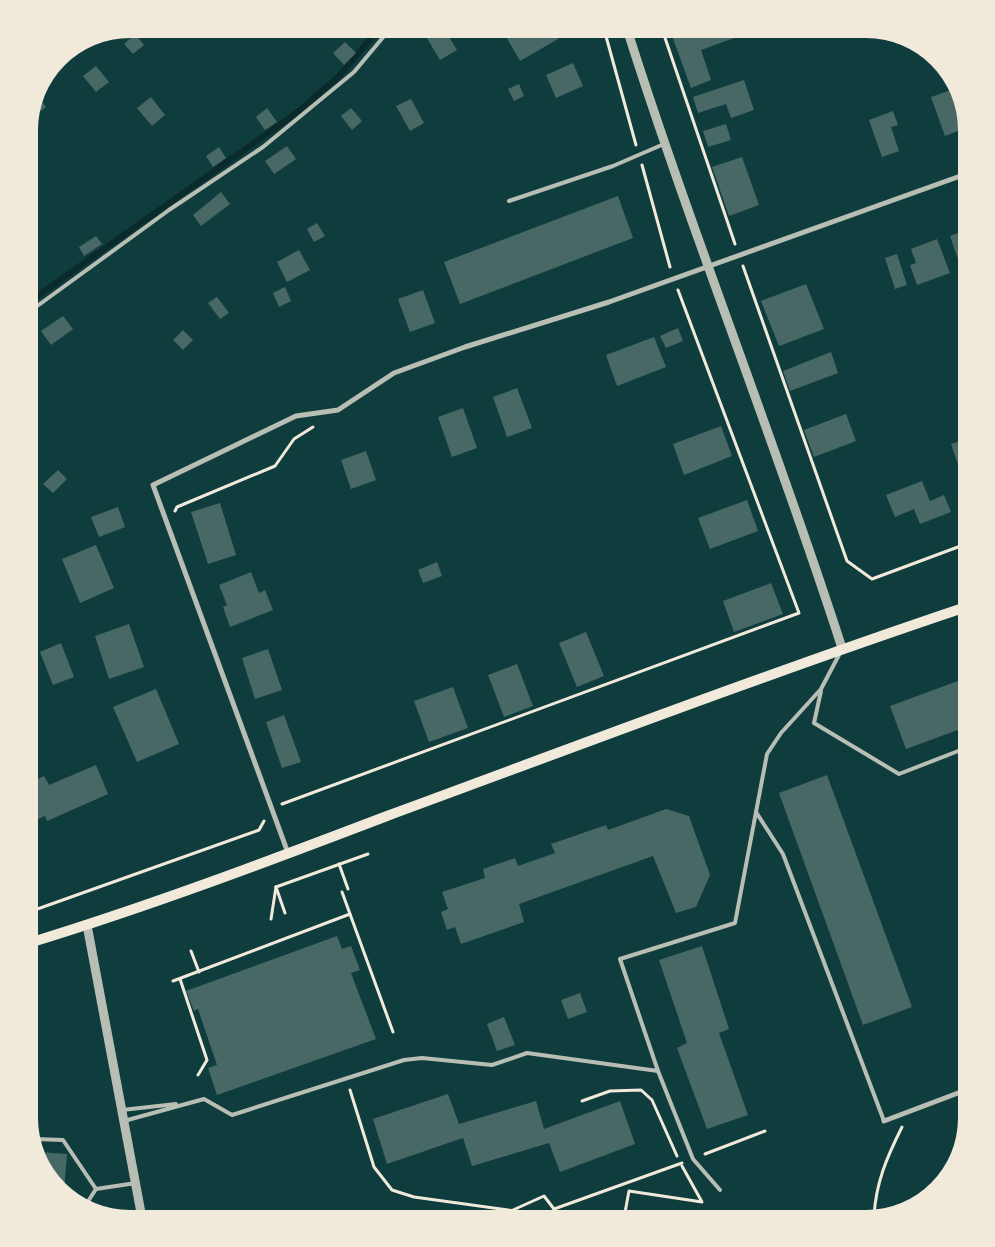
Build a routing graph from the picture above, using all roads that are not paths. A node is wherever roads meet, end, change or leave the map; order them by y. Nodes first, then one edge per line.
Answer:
1 (382, 38) edge
2 (630, 38) edge
3 (665, 144) junction
4 (958, 177) edge
5 (509, 201) dead end
6 (707, 265) junction
7 (38, 305) edge
8 (958, 609) edge
9 (842, 648) junction
10 (821, 689) junction
11 (958, 751) edge
12 (756, 812) junction
13 (288, 854) junction
14 (87, 926) junction
15 (38, 940) edge
16 (658, 1071) junction
17 (958, 1093) edge
18 (181, 1104) junction
19 (122, 1110) junction
20 (124, 1121) junction
21 (884, 1121) joint
22 (41, 1139) edge
23 (136, 1183) junction
24 (96, 1189) junction
25 (720, 1190) dead end
26 (89, 1200) edge
27 (141, 1210) edge

1 - 7 lane
2 - 3 street
3 - 5 lane
3 - 6 street
4 - 6 street
6 - 9 street
6 - 13 street
8 - 9 main road
9 - 10 lane
9 - 13 main road
10 - 11 lane
10 - 12 lane
12 - 16 lane
12 - 21 lane
13 - 14 main road
14 - 15 main road
14 - 19 street
16 - 18 lane
16 - 25 lane
17 - 21 street
18 - 19 lane
18 - 20 lane
19 - 20 street
20 - 23 street
22 - 24 lane
23 - 24 lane
23 - 27 street
24 - 26 lane

